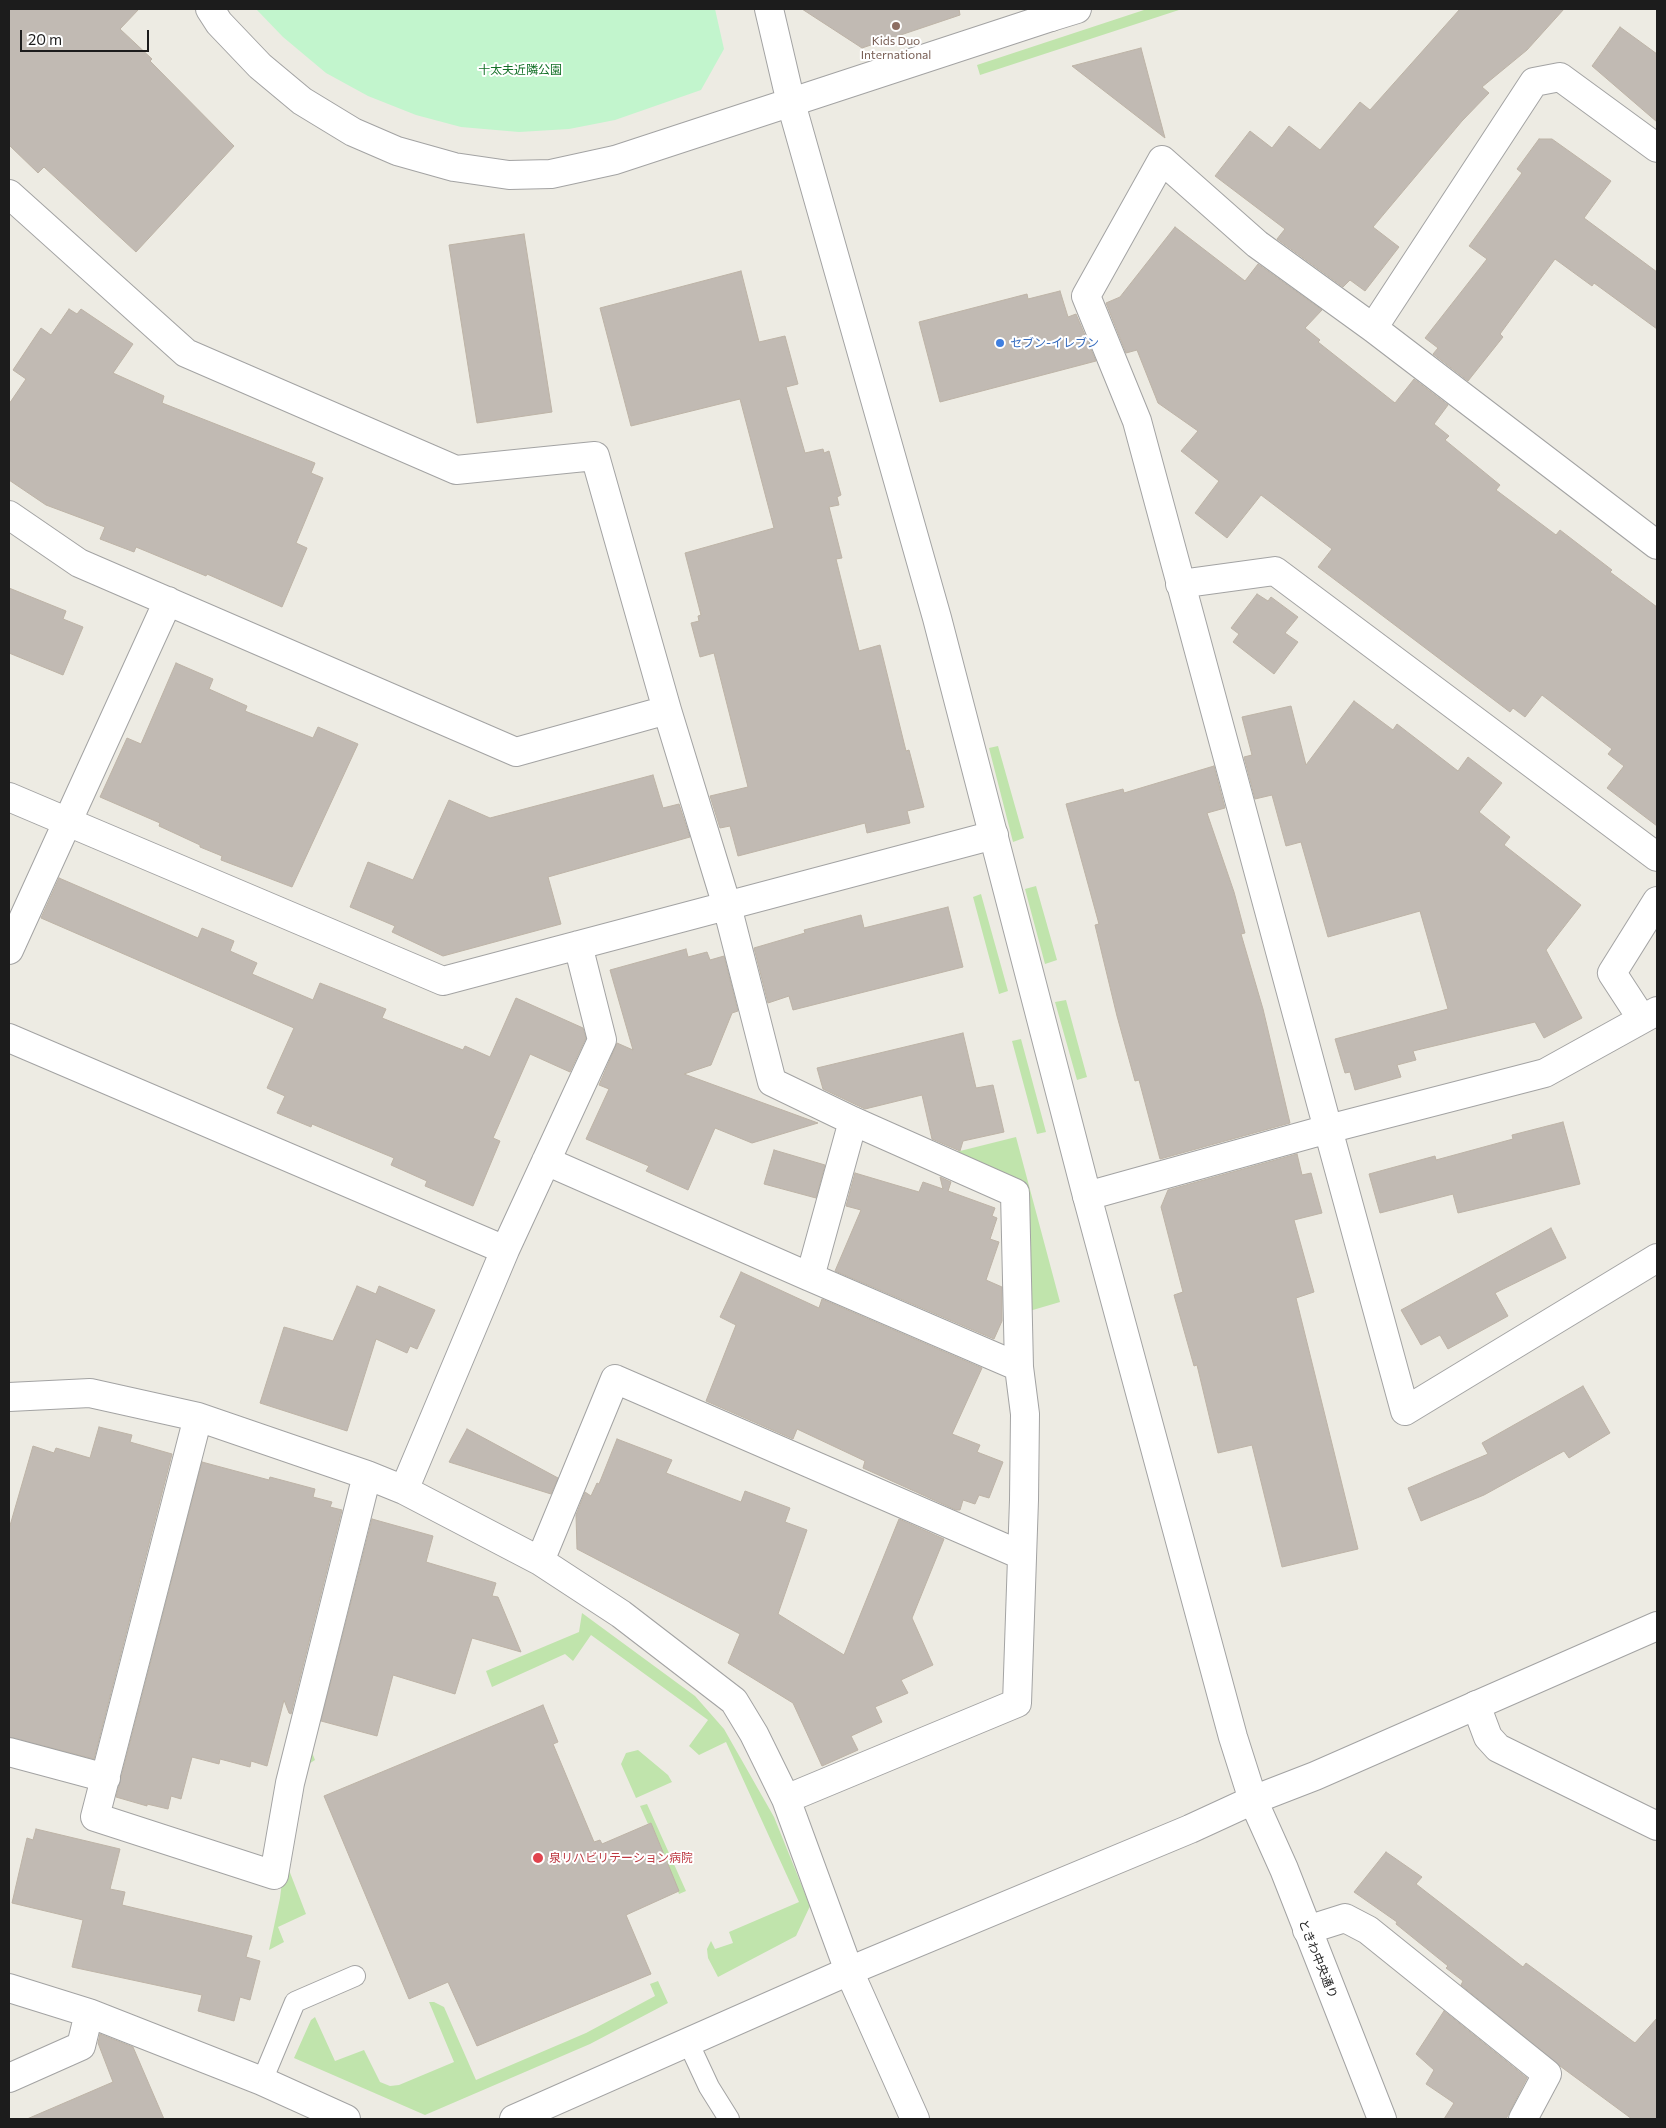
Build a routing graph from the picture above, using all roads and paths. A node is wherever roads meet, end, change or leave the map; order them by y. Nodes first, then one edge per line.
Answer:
1 (210, 9) edge
2 (769, 9) edge
3 (1077, 9) edge
4 (791, 103) junction
5 (1657, 148) edge
6 (9, 194) edge
7 (1373, 328) junction
8 (9, 515) edge
9 (1657, 545) edge
10 (1180, 584) junction
11 (168, 601) junction
12 (667, 710) junction
13 (9, 797) edge
14 (66, 822) junction
15 (994, 835) junction
16 (1657, 857) edge
17 (1657, 901) edge
18 (727, 906) junction
19 (578, 945) junction
20 (9, 950) edge
21 (1650, 1015) edge
22 (9, 1038) edge
23 (853, 1121) junction
24 (1328, 1129) junction
25 (546, 1161) junction
26 (1087, 1196) junction
27 (505, 1250) junction
28 (1657, 1258) edge
29 (810, 1277) junction
30 (1019, 1367) junction
31 (9, 1398) edge
32 (198, 1418) junction
33 (367, 1475) junction
34 (404, 1490) junction
35 (1022, 1555) junction
36 (540, 1560) junction
37 (1657, 1626) edge
38 (1476, 1705) junction
39 (9, 1752) edge
40 (106, 1778) junction
41 (786, 1799) junction
42 (1253, 1800) junction
43 (1657, 1826) edge
44 (1307, 1930) junction
45 (849, 1971) junction
46 (355, 1976) dead end
47 (9, 1988) edge
48 (89, 2013) junction
49 (688, 2042) junction
50 (9, 2078) edge
51 (262, 2081) junction
52 (346, 2119) edge
53 (514, 2119) edge
54 (729, 2119) edge
55 (915, 2119) edge
56 (1382, 2119) edge
57 (1523, 2119) edge

1 - 4 street
2 - 4 street, ときわ中央通り
3 - 4 street
4 - 15 street, ときわ中央通り
5 - 7 street
6 - 12 street
7 - 9 street
7 - 10 street
8 - 11 street
10 - 16 street
10 - 24 street
11 - 12 street
11 - 14 street
12 - 18 street
13 - 14 street
14 - 19 street
14 - 20 street
15 - 18 street
15 - 26 street, ときわ中央通り
17 - 21 street
18 - 19 street
18 - 23 street
19 - 25 street
21 - 24 street
22 - 27 street
23 - 29 street
23 - 30 street
24 - 26 street
24 - 28 street
25 - 27 street
25 - 29 street
26 - 42 street, ときわ中央通り
27 - 34 street
29 - 30 street
30 - 35 street
31 - 32 street
32 - 33 street
32 - 40 street
33 - 34 street
33 - 40 street
34 - 36 street
35 - 36 street
35 - 41 street
36 - 41 street
37 - 38 street
38 - 42 street
38 - 43 street
39 - 40 street
41 - 45 street
42 - 44 street, ときわ中央通り
42 - 45 street
44 - 56 street, ときわ中央通り
44 - 57 street
45 - 49 street
45 - 55 street
46 - 51 lane
47 - 48 street
48 - 50 street
48 - 51 street
49 - 53 street
49 - 54 lane
51 - 52 street

